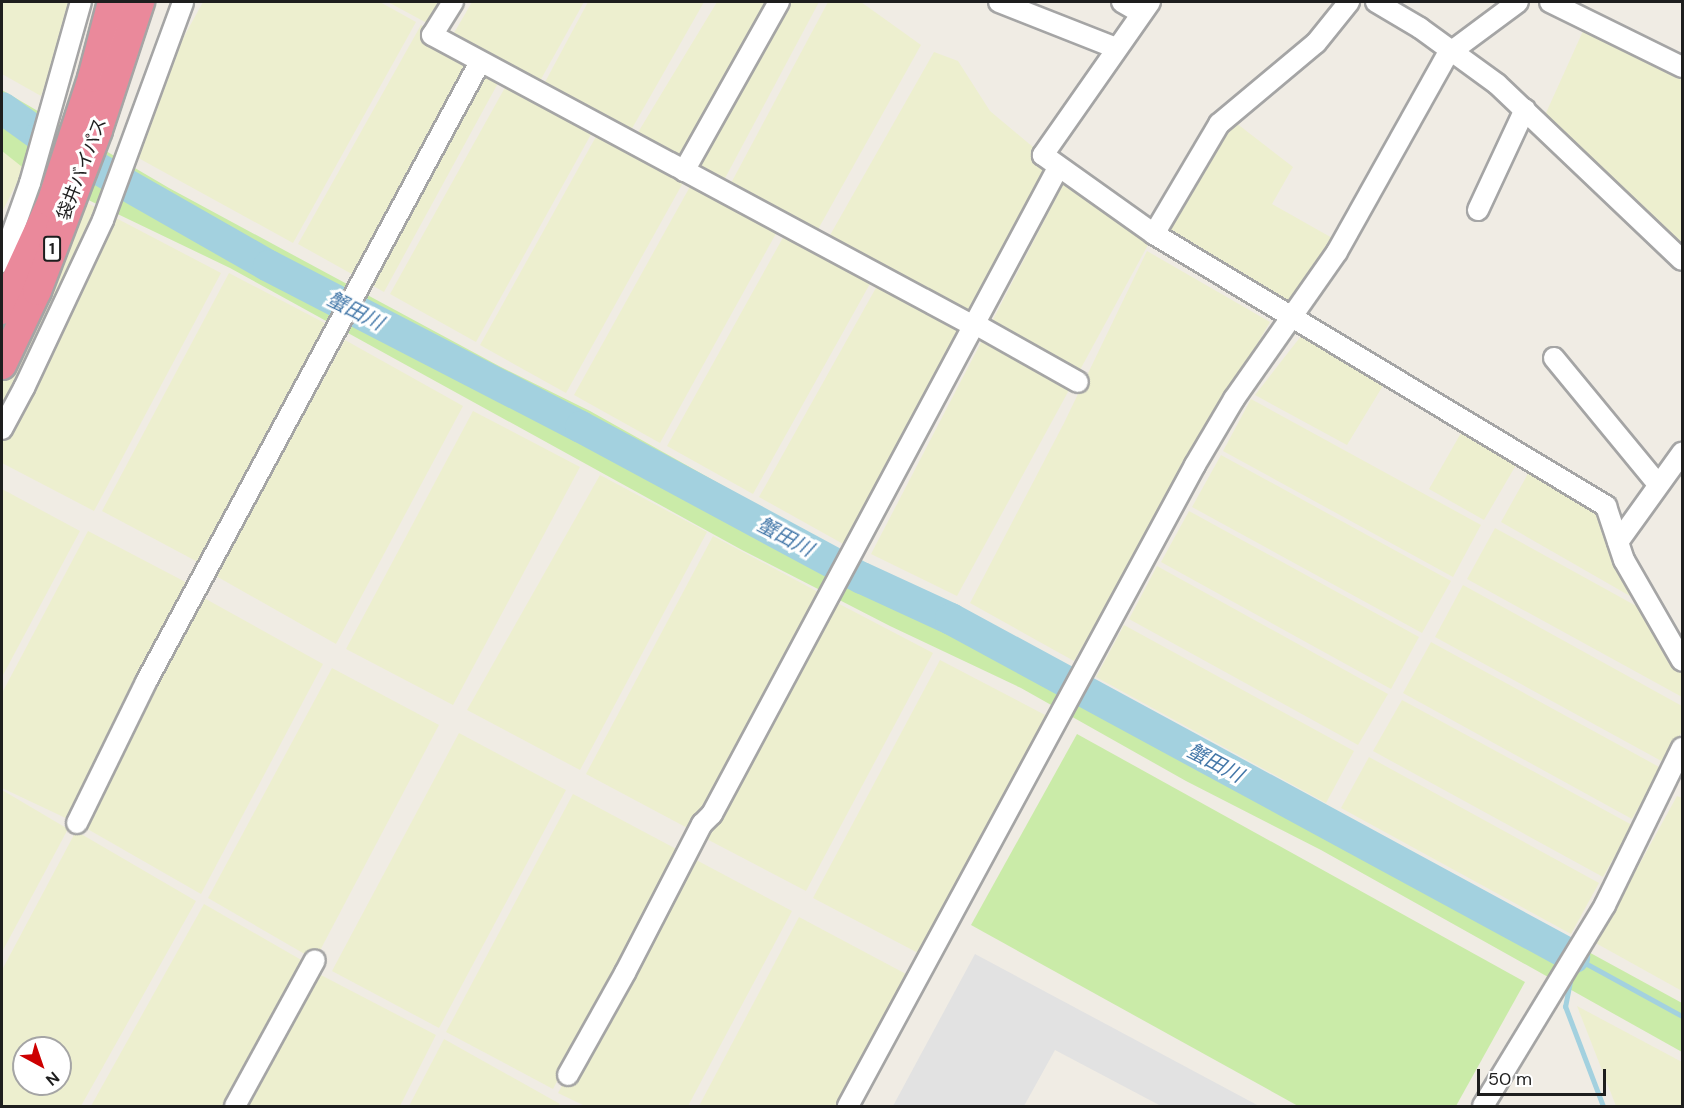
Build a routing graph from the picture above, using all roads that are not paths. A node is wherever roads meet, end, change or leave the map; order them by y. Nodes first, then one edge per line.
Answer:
1 (81, 2) edge
2 (96, 2) edge
3 (112, 2) edge
4 (140, 2) edge
5 (161, 2) edge
6 (183, 2) edge
7 (453, 2) edge
8 (779, 2) edge
9 (1000, 2) edge
10 (1122, 2) edge
11 (1349, 2) edge
12 (1376, 2) edge
13 (1518, 2) edge
14 (1550, 2) edge
15 (1146, 7) edge
16 (1116, 48) junction
17 (1451, 51) junction
18 (480, 62) junction
19 (1683, 67) edge
20 (1525, 109) junction
21 (89, 129) junction
22 (1058, 168) junction
23 (684, 171) junction
24 (1478, 210) dead end
25 (1154, 234) junction
26 (1683, 260) edge
27 (18, 278) edge
28 (2, 310) edge
29 (1291, 316) junction
30 (975, 324) junction
31 (1554, 358) dead end
32 (2, 365) edge
33 (1078, 382) dead end
34 (2, 429) edge
35 (1683, 453) edge
36 (1658, 484) junction
37 (1617, 542) junction
38 (1683, 661) edge
39 (1683, 748) edge
40 (77, 823) dead end
41 (315, 960) dead end
42 (568, 1075) dead end
43 (235, 1107) edge
44 (849, 1107) edge
45 (1483, 1107) edge

1 - 21 street
2 - 21 highway
3 - 21 highway, 袋井バイパス
4 - 21 highway, 袋井バイパス
5 - 21 highway
6 - 21 street
7 - 18 street
8 - 23 street
9 - 16 street
10 - 15 street
11 - 25 street
12 - 17 street
13 - 17 street
14 - 19 street
15 - 16 street
16 - 22 street
17 - 20 street
17 - 29 street
18 - 23 street
18 - 40 street
20 - 24 street
20 - 26 street
21 - 27 highway
21 - 27 highway
21 - 27 street
21 - 34 street
22 - 25 street
22 - 30 street
23 - 30 street
25 - 29 street
27 - 28 highway
27 - 32 highway
29 - 37 street
29 - 44 street
30 - 33 street
30 - 42 street
31 - 36 street
35 - 36 street
36 - 37 street
37 - 38 street
39 - 45 street
41 - 43 street

